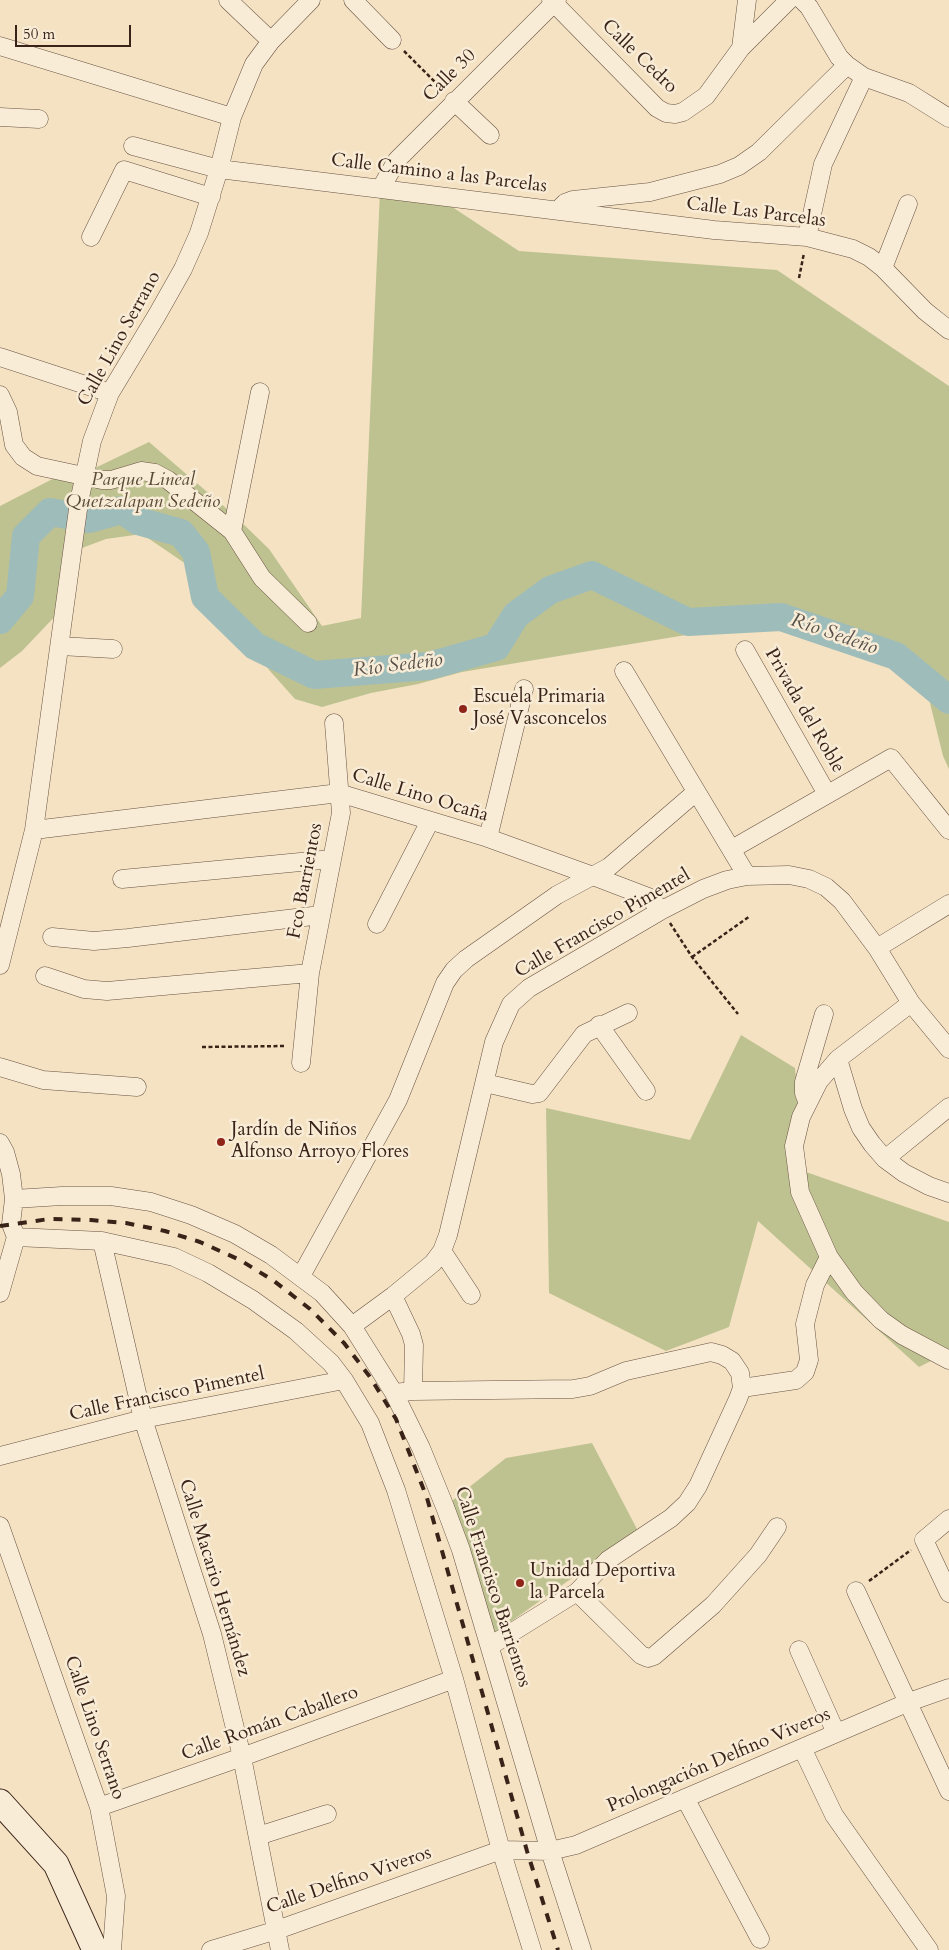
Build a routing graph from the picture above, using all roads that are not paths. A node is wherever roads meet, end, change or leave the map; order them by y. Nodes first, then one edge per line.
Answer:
1 (228, 0) edge
2 (311, 0) edge
3 (353, 0) edge
4 (747, 0) edge
5 (790, 0) edge
6 (802, 0) edge
7 (554, 1) edge
8 (392, 40) road end
9 (271, 41) junction
10 (0, 46) edge
11 (741, 48) junction
12 (847, 65) junction
13 (864, 77) junction
14 (454, 101) junction
15 (232, 116) junction
16 (0, 117) edge
17 (949, 118) edge
18 (39, 119) dead end
19 (490, 135) dead end
20 (133, 146) dead end
21 (219, 169) junction
22 (381, 188) junction
23 (211, 197) junction
24 (908, 204) dead end
25 (558, 210) junction
26 (91, 238) dead end
27 (807, 238) junction
28 (883, 268) junction
29 (949, 330) edge
30 (0, 357) edge
31 (260, 392) dead end
32 (110, 393) junction
33 (0, 395) edge
34 (85, 476) junction
35 (232, 531) junction
36 (308, 623) dead end
37 (60, 646) junction
38 (113, 649) dead end
39 (745, 650) dead end
40 (624, 671) dead end
41 (524, 689) dead end
42 (334, 723) dead end
43 (696, 792) junction
44 (339, 793) junction
45 (828, 794) junction
46 (430, 821) junction
47 (34, 830) junction
48 (949, 830) edge
49 (488, 838) junction
50 (732, 849) junction
51 (332, 859) junction
52 (593, 876) junction
53 (748, 876) junction
54 (122, 880) dead end
55 (949, 904) edge
56 (662, 910) junction
57 (321, 915) junction
58 (377, 924) dead end
59 (52, 937) dead end
60 (877, 948) junction
61 (0, 965) edge
62 (310, 973) junction
63 (45, 976) dead end
64 (911, 1003) junction
65 (628, 1013) dead end
66 (824, 1014) dead end
67 (599, 1025) junction
68 (949, 1049) edge
69 (301, 1055) road end
70 (838, 1059) junction
71 (0, 1067) edge
72 (484, 1083) junction
73 (137, 1088) dead end
74 (646, 1091) dead end
75 (807, 1102) junction
76 (949, 1107) edge
77 (0, 1143) edge
78 (885, 1158) junction
79 (949, 1193) edge
80 (14, 1199) junction
81 (16, 1237) junction
82 (102, 1241) junction
83 (442, 1251) junction
84 (828, 1257) junction
85 (301, 1276) junction
86 (0, 1293) edge
87 (472, 1295) dead end
88 (393, 1296) junction
89 (352, 1326) junction
90 (949, 1360) edge
91 (344, 1380) junction
92 (742, 1388) junction
93 (413, 1391) junction
94 (394, 1393) junction
95 (143, 1419) junction
96 (0, 1456) edge
97 (949, 1519) edge
98 (0, 1526) edge
99 (777, 1527) dead end
100 (856, 1591) road end
101 (577, 1592) junction
102 (949, 1593) edge
103 (490, 1646) junction
104 (799, 1650) dead end
105 (454, 1679) junction
106 (949, 1688) edge
107 (909, 1702) junction
108 (836, 1733) junction
109 (802, 1748) junction
110 (242, 1757) junction
111 (949, 1791) edge
112 (686, 1798) junction
113 (0, 1802) edge
114 (100, 1807) junction
115 (327, 1814) dead end
116 (258, 1836) junction
117 (501, 1850) junction
118 (550, 1852) junction
119 (277, 1930) junction
120 (760, 1939) dead end
121 (95, 1950) edge
122 (112, 1950) edge
123 (211, 1950) edge
124 (280, 1950) edge
125 (532, 1950) edge
126 (582, 1950) edge
127 (929, 1950) edge

1 - 9 street
2 - 9 street, Calle Lino Serrano
3 - 8 street
4 - 11 street, Calle Cedro
5 - 11 street, Calle Cedro
6 - 12 street
7 - 11 street, Calle Cedro
7 - 14 street, Calle 30
9 - 15 street, Calle Lino Serrano
10 - 15 street
12 - 13 street
12 - 25 street, Calle Camino a las Parcelas
13 - 17 street
13 - 27 street
14 - 19 street
14 - 22 street, Calle 30
15 - 21 street, Calle Lino Serrano
16 - 18 street
20 - 21 street, Calle Camino a las Parcelas
21 - 22 street, Calle Camino a las Parcelas
21 - 23 street, Calle Lino Serrano
22 - 25 street, Calle Camino a las Parcelas
23 - 26 street
23 - 32 street, Calle Lino Serrano
24 - 28 street
25 - 27 street, Calle Las Parcelas
27 - 28 street, Calle Las Parcelas
28 - 29 street, Calle Las Parcelas
30 - 32 street
31 - 35 street
32 - 34 street, Calle Lino Serrano
33 - 34 street
34 - 35 street
34 - 37 street, Calle Lino Serrano
35 - 36 street
37 - 38 street
37 - 47 street, Calle Lino Serrano
39 - 45 street, Privada del Roble
40 - 43 street
41 - 49 street
42 - 44 street, Fco Barrientos
43 - 50 street
43 - 52 street
44 - 46 street, Calle Lino Ocaña
44 - 47 street, Calle Lino Ocaña
44 - 51 street, Fco Barrientos
45 - 48 street
45 - 50 street
46 - 49 street, Calle Lino Ocaña
46 - 58 street
47 - 61 street, Calle Lino Serrano
49 - 52 street, Calle Lino Ocaña
50 - 53 street
51 - 54 street
51 - 57 street, Fco Barrientos
52 - 56 street, Calle Lino Ocaña
52 - 85 street
53 - 56 street, Calle Francisco Pimentel
53 - 60 street, Calle Francisco Pimentel
55 - 60 street
56 - 72 street, Calle Francisco Pimentel
57 - 59 street
57 - 62 street, Fco Barrientos
60 - 64 street, Calle Francisco Pimentel
62 - 63 street
62 - 69 street, Fco Barrientos
64 - 68 street, Calle Francisco Pimentel
64 - 70 street
65 - 67 street
66 - 75 street
67 - 72 street
67 - 74 street
70 - 75 street
70 - 78 street
71 - 73 street
72 - 83 street, Calle Francisco Pimentel
75 - 84 street
76 - 78 street
77 - 80 street
78 - 79 street
80 - 81 street
80 - 85 street, Calle Francisco Barrientos
81 - 82 street
81 - 86 street
82 - 91 street
82 - 95 street, Calle Macario Hernández
83 - 87 street
83 - 88 street, Calle Francisco Pimentel
84 - 90 street
84 - 92 street
85 - 89 street, Calle Francisco Barrientos
88 - 89 street, Calle Francisco Pimentel
88 - 93 street
89 - 94 street, Calle Francisco Barrientos
91 - 95 street, Calle Francisco Pimentel
91 - 105 street
92 - 93 street
92 - 101 street
93 - 94 street
94 - 103 street, Calle Francisco Barrientos
95 - 96 street, Calle Francisco Pimentel
95 - 110 street, Calle Macario Hernández
97 - 102 street
98 - 114 street, Calle Lino Serrano
99 - 101 street
100 - 107 street
101 - 103 street
103 - 118 street, Calle Francisco Barrientos
104 - 108 street
105 - 110 street, Calle Román Caballero
105 - 117 street
106 - 107 street, Prolongación Delfino Viveros
107 - 108 street, Prolongación Delfino Viveros
107 - 111 street
108 - 109 street, Prolongación Delfino Viveros
109 - 112 street, Prolongación Delfino Viveros
109 - 127 street
110 - 114 street, Calle Román Caballero
110 - 116 street, Calle Macario Hernández
112 - 118 street, Prolongación Delfino Viveros
112 - 120 street
113 - 121 main road
114 - 122 street, Calle Lino Serrano
115 - 116 street
116 - 119 street, Calle Macario Hernández
117 - 118 street, Prolongación Delfino Viveros
117 - 119 street, Calle Delfino Viveros
117 - 125 street
118 - 126 street, Calle Francisco Barrientos
119 - 123 street, Calle Delfino Viveros
119 - 124 street, Calle Macario Hernández

